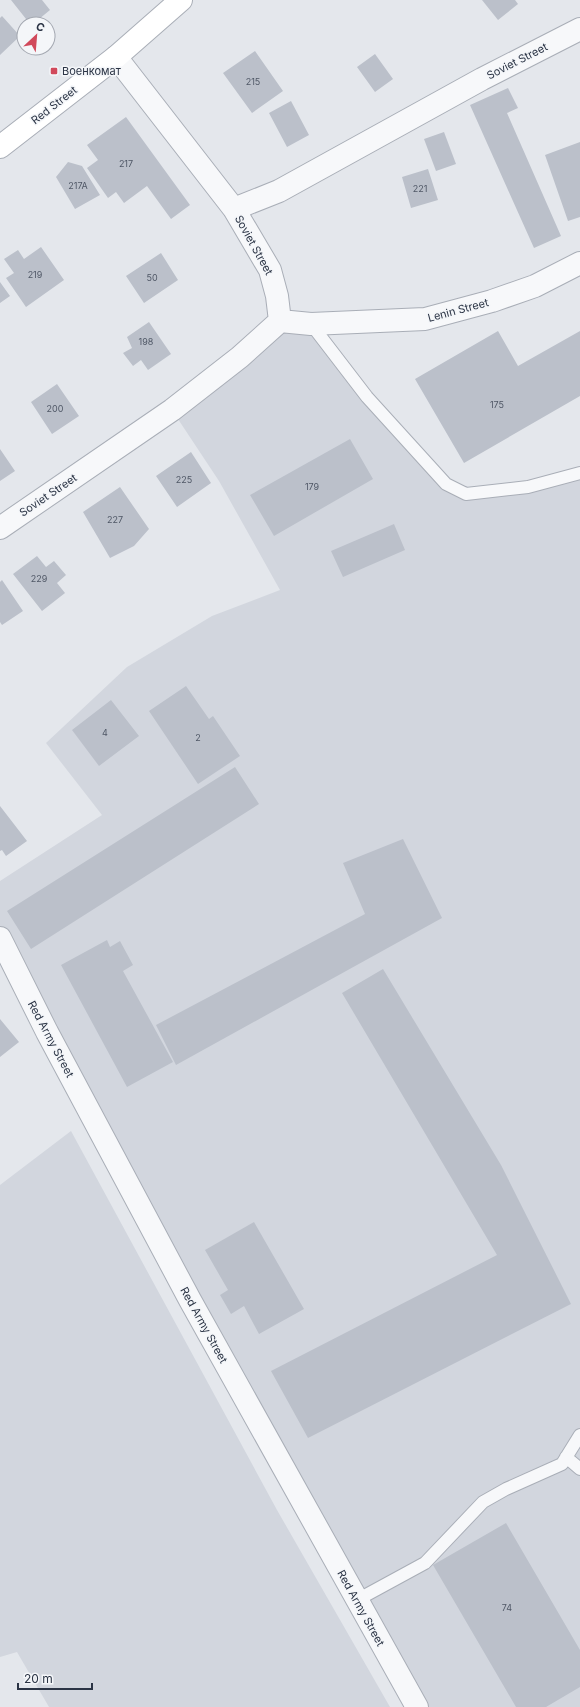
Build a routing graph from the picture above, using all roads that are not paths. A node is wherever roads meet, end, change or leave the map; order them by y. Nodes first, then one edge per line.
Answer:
1 (181, 0) edge
2 (580, 29) edge
3 (116, 57) junction
4 (0, 147) edge
5 (234, 209) junction
6 (580, 263) edge
7 (280, 322) junction
8 (311, 324) junction
9 (580, 472) edge
10 (0, 528) edge
11 (2, 948) edge
12 (580, 1435) edge
13 (566, 1457) junction
14 (580, 1469) edge
15 (357, 1600) junction
16 (417, 1707) edge

1 - 3 street, Red Street
2 - 5 street, Soviet Street
3 - 4 street, Red Street
3 - 5 street
5 - 7 street, Soviet Street
6 - 8 street, Lenin Street
7 - 8 street, Lenin Street
7 - 10 street, Soviet Street
8 - 9 lane
11 - 15 street, Red Army Street
12 - 13 lane
13 - 14 lane
13 - 15 lane
15 - 16 street, Red Army Street

